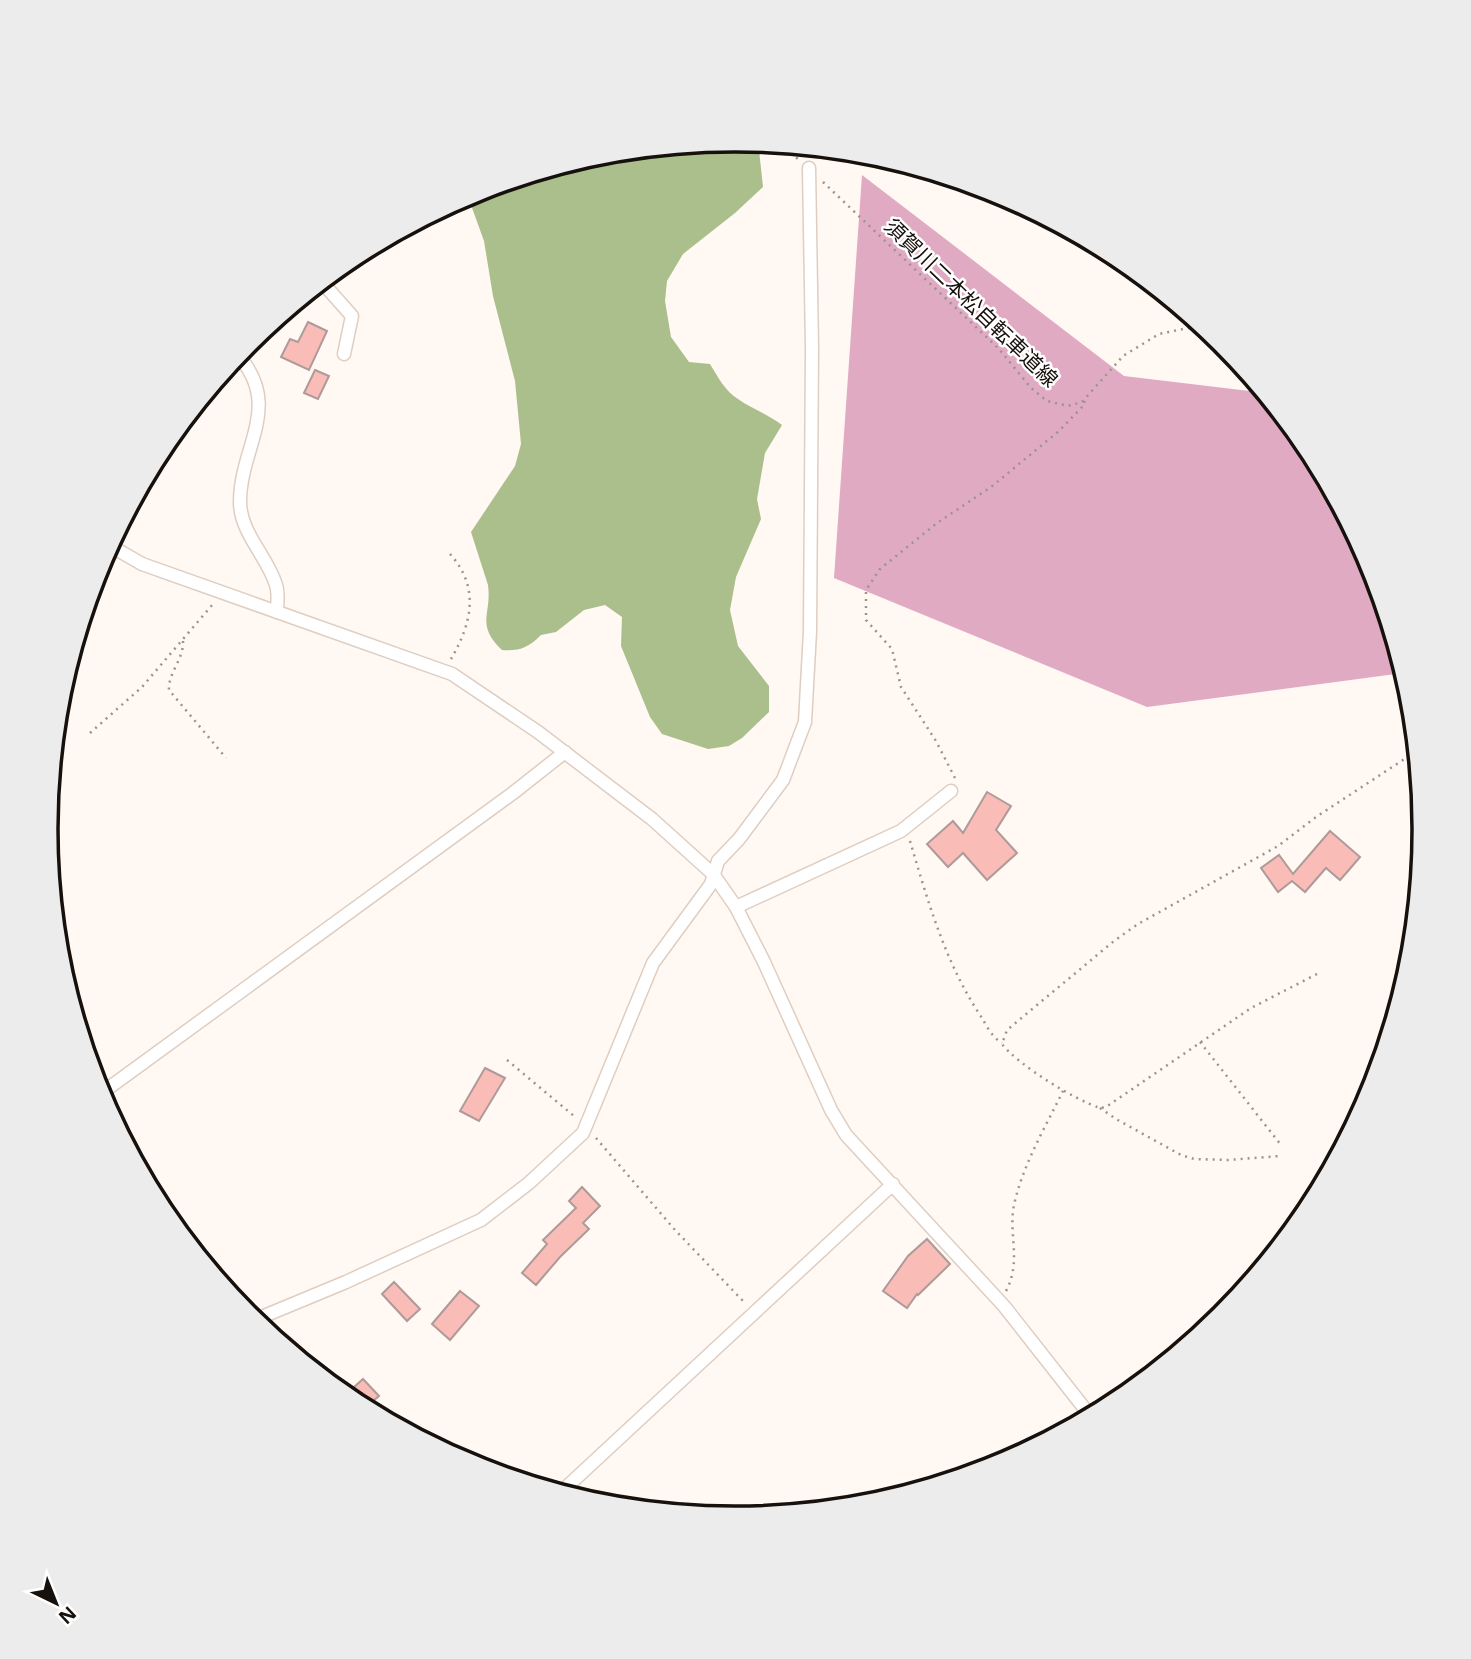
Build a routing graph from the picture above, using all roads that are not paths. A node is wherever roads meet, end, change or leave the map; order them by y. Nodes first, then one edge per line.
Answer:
1 (808, 168) road end
2 (328, 289) edge
3 (344, 354) dead end
4 (244, 363) edge
5 (118, 550) edge
6 (277, 612) junction
7 (565, 752) junction
8 (951, 791) road end
9 (713, 874) junction
10 (736, 907) junction
11 (108, 1087) edge
12 (892, 1184) junction
13 (264, 1316) edge
14 (1085, 1409) edge
15 (567, 1486) edge

1 - 9 street
2 - 3 street
4 - 6 street
5 - 6 street
6 - 7 street
7 - 9 street
7 - 11 street
8 - 10 street
9 - 10 street
9 - 13 street
10 - 12 street
12 - 14 street
12 - 15 street

